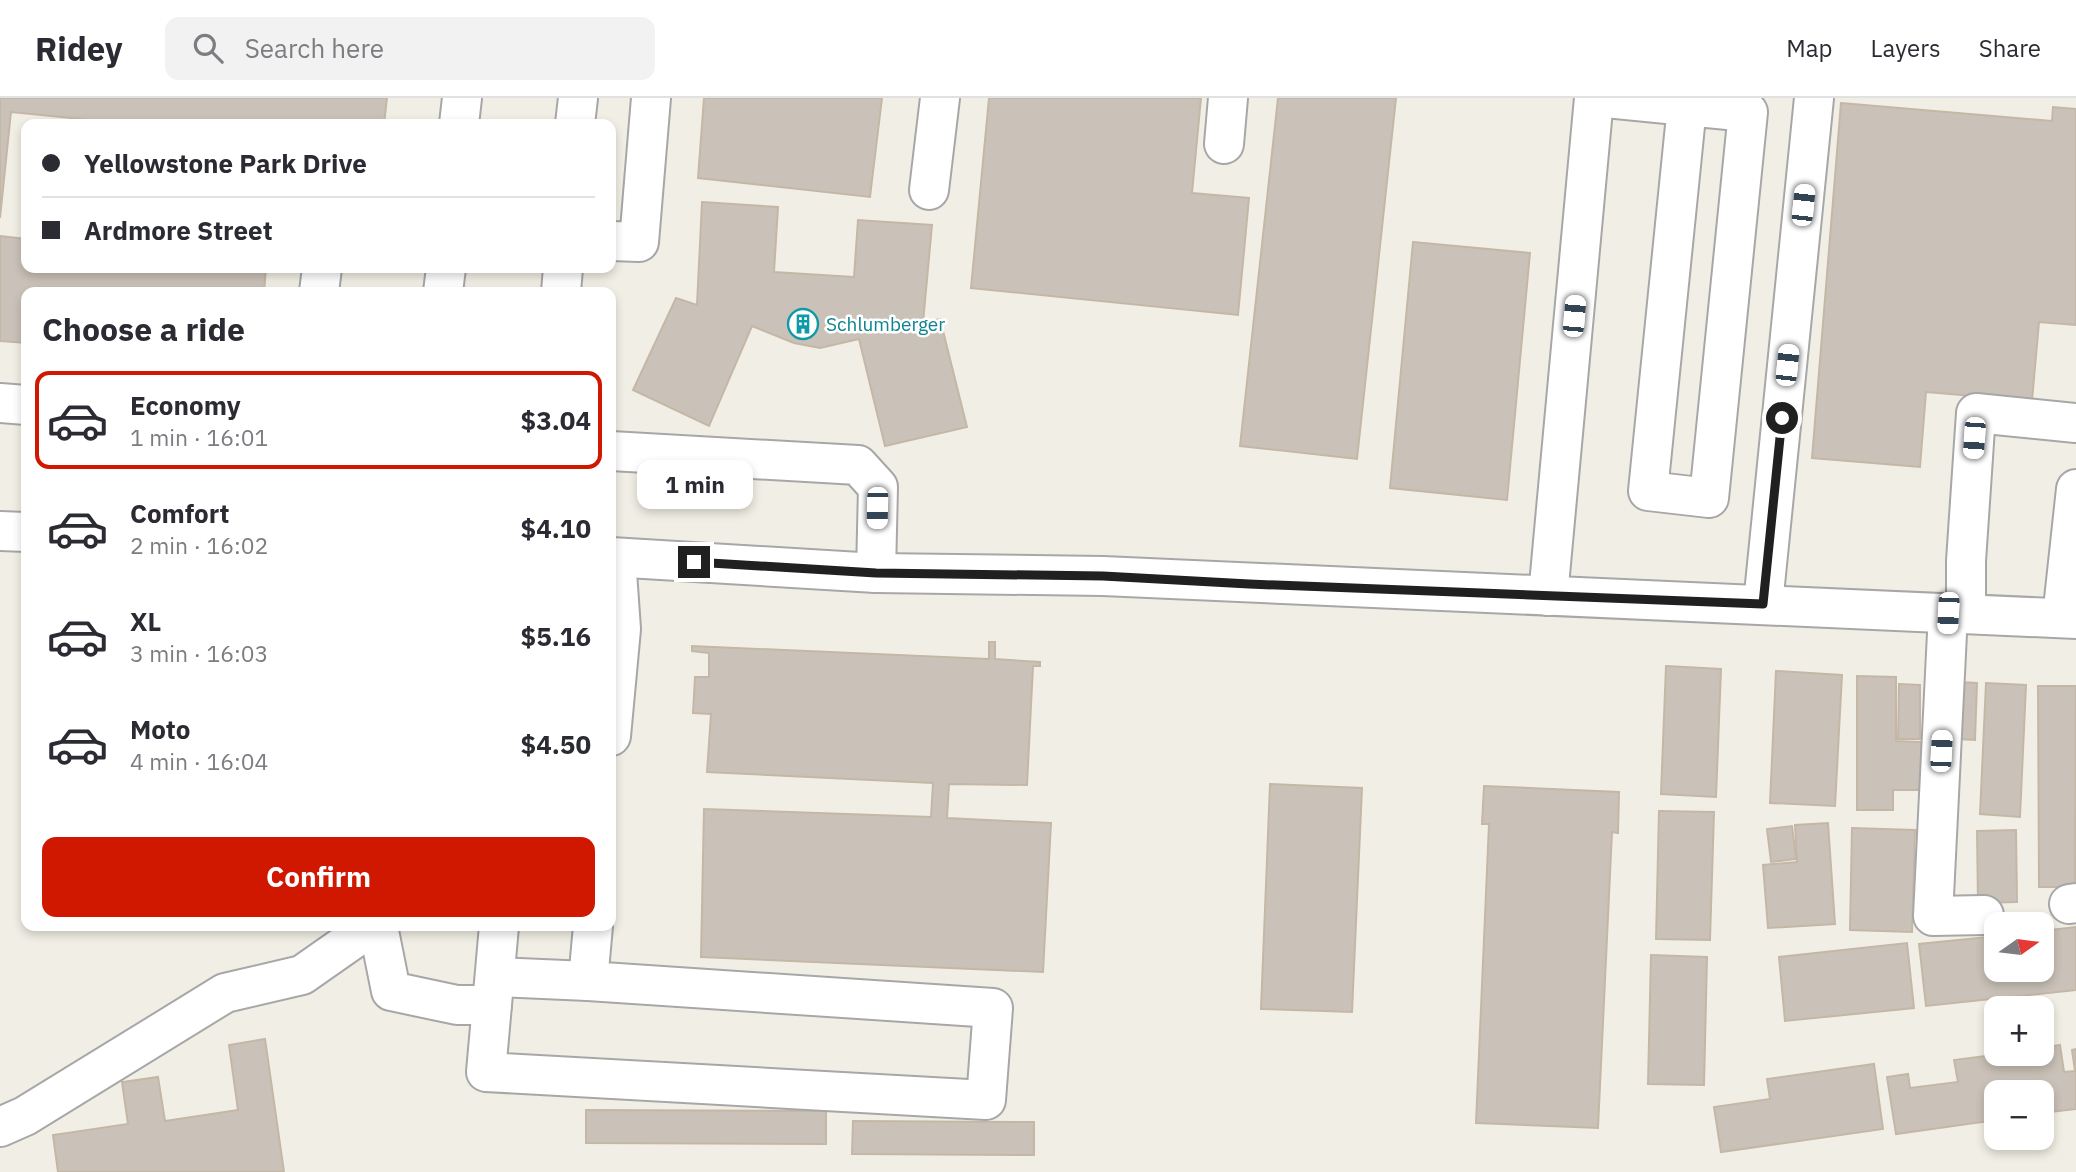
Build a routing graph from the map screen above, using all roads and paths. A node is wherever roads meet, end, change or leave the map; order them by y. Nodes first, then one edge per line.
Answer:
1 (462, 98) edge
2 (578, 98) edge
3 (651, 98) edge
4 (940, 98) edge
5 (1228, 98) edge
6 (1594, 98) edge
7 (1606, 98) edge
8 (1814, 98) edge
9 (1686, 106) junction
10 (460, 119) edge
11 (576, 119) edge
12 (1224, 144) dead end
13 (929, 190) dead end
14 (616, 241) edge
15 (0, 403) edge
16 (21, 405) edge
17 (2076, 423) edge
18 (616, 451) edge
19 (2076, 489) edge
20 (0, 531) edge
21 (21, 532) edge
22 (616, 557) edge
23 (876, 573) junction
24 (616, 584) edge
25 (1548, 596) junction
26 (1763, 604) junction
27 (1957, 613) junction
28 (2069, 619) edge
29 (616, 660) edge
30 (1984, 915) dead end
31 (365, 931) edge
32 (379, 931) edge
33 (499, 931) edge
34 (593, 931) edge
35 (588, 981) junction
36 (493, 991) junction
37 (0, 1126) edge

1 - 10 street
2 - 11 street
3 - 14 street
4 - 13 street
5 - 12 street
6 - 25 street
7 - 9 street
8 - 26 street
9 - 9 street
15 - 16 street
17 - 27 street
18 - 23 street
19 - 28 street
20 - 21 street
22 - 23 street
23 - 25 street
24 - 29 street
25 - 26 street
26 - 27 street
27 - 28 street
27 - 30 street
31 - 37 street
32 - 36 street
33 - 36 street
34 - 35 street
35 - 36 street
35 - 36 street

